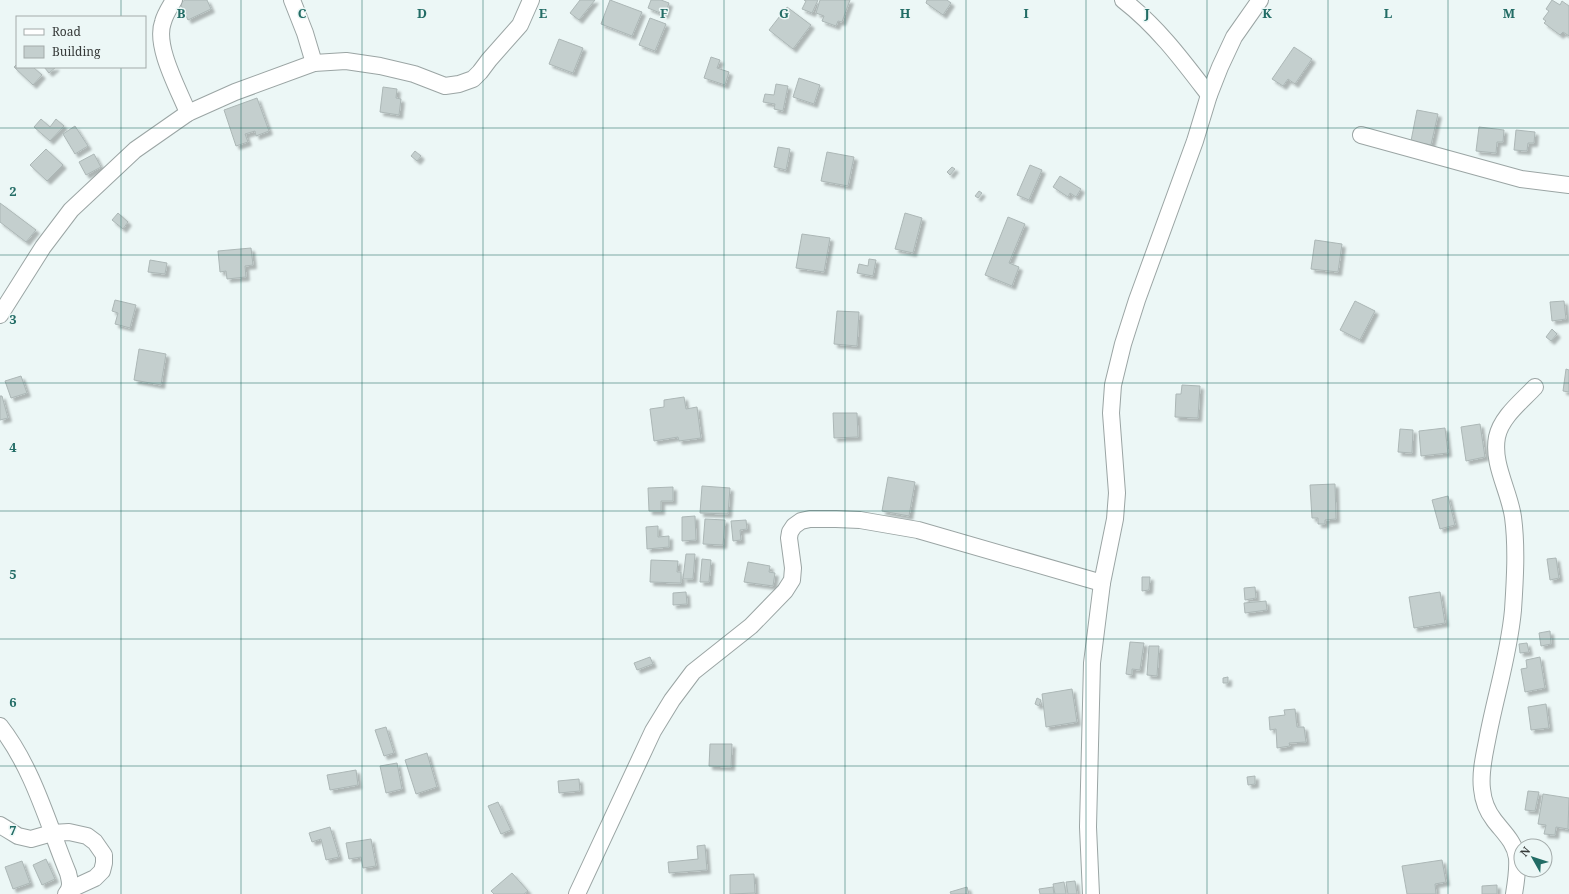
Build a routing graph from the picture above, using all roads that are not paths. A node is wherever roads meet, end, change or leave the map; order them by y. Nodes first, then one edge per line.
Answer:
1 (174, 0) edge
2 (292, 0) edge
3 (531, 0) edge
4 (1124, 0) edge
5 (1260, 0) edge
6 (314, 63) junction
7 (1209, 95) junction
8 (188, 113) junction
9 (1361, 135) dead end
10 (1569, 186) edge
11 (0, 315) edge
12 (1535, 387) dead end
13 (1102, 583) junction
14 (0, 726) edge
15 (0, 825) edge
16 (52, 833) junction
17 (67, 892) edge
18 (577, 894) edge
19 (1091, 894) edge
20 (1514, 894) edge

1 - 8 street
2 - 6 street
3 - 6 street
4 - 7 street
5 - 7 street
6 - 8 street
7 - 13 street
8 - 11 street
9 - 10 street
12 - 20 street
13 - 18 street
13 - 19 street
14 - 16 street
15 - 16 street
16 - 17 street
16 - 17 street

